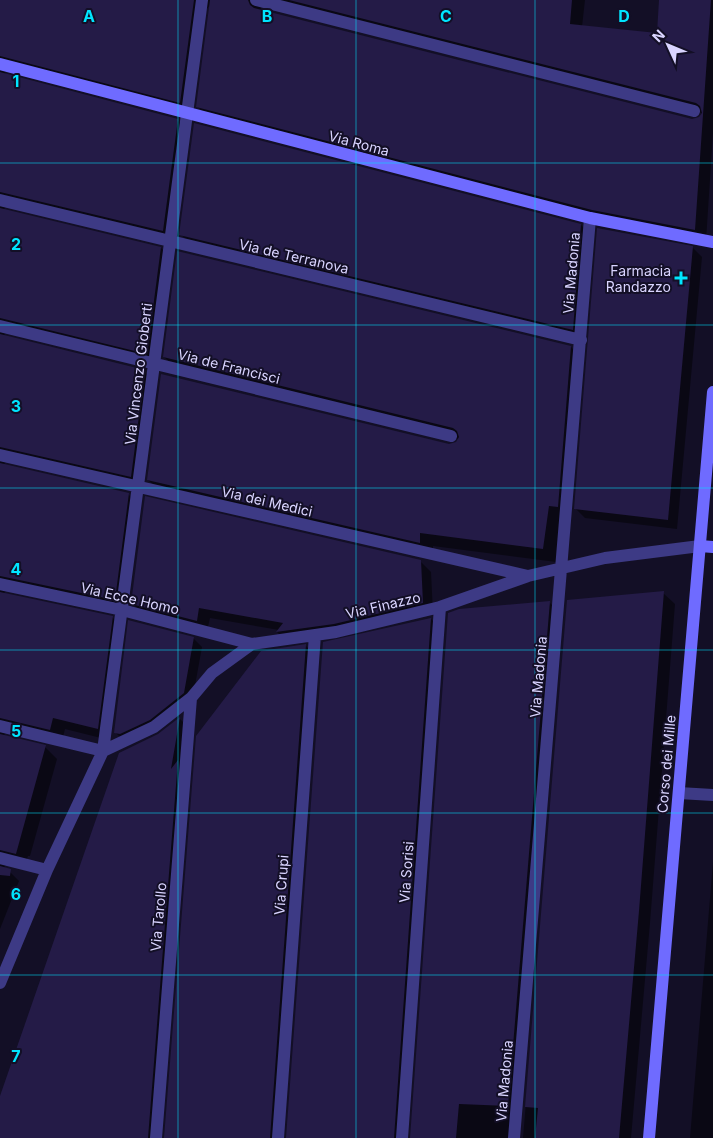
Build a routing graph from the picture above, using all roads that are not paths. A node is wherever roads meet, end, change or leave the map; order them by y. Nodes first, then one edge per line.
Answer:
1 (202, 0) edge
2 (256, 0) edge
3 (0, 64) edge
4 (694, 111) dead end
5 (187, 113) junction
6 (0, 200) edge
7 (590, 218) junction
8 (170, 242) junction
9 (713, 242) edge
10 (0, 326) edge
11 (581, 340) junction
12 (154, 363) junction
13 (713, 392) edge
14 (451, 436) dead end
15 (0, 455) edge
16 (138, 488) junction
17 (700, 546) junction
18 (713, 547) edge
19 (562, 568) junction
20 (528, 576) junction
21 (0, 584) edge
22 (440, 607) junction
23 (122, 610) junction
24 (315, 635) junction
25 (252, 644) junction
26 (191, 698) junction
27 (0, 726) edge
28 (104, 751) junction
29 (679, 793) junction
30 (713, 795) edge
31 (0, 858) edge
32 (47, 870) junction
33 (0, 983) edge
34 (156, 1138) edge
35 (278, 1138) edge
36 (402, 1138) edge
37 (514, 1138) edge
38 (649, 1138) edge

1 - 5 street, Via Vincenzo Gioberti
2 - 4 street
3 - 5 street, Via Roma
5 - 7 street, Via Roma
5 - 8 street, Via Vincenzo Gioberti
6 - 8 street, Via de Terranova
7 - 9 street, Via Roma
7 - 11 street, Via Madonia
8 - 11 street, Via de Terranova
8 - 12 street, Via Vincenzo Gioberti
10 - 12 street, Via de Francisci
11 - 19 street, Via Madonia
12 - 14 street, Via de Francisci
12 - 16 street, Via Vincenzo Gioberti
13 - 17 street, Corso dei Mille
15 - 16 street, Via dei Medici
16 - 20 street, Via dei Medici
16 - 23 street, Via Vincenzo Gioberti
17 - 18 street
17 - 19 street, Via Finazzo
17 - 29 street, Corso dei Mille
19 - 20 street, Via Finazzo
19 - 37 street, Via Madonia
20 - 22 street, Via Finazzo
21 - 23 street, Via Ecce Homo
22 - 24 street, Via Finazzo
22 - 36 street, Via Sorisi
23 - 25 street, Via Ecce Homo
23 - 28 street, Via Vincenzo Gioberti
24 - 25 street, Via Finazzo
24 - 35 street, Via Crupi
25 - 26 street, Via Finazzo
26 - 28 street, Via Finazzo
26 - 34 street, Via Tarollo
27 - 28 street
28 - 32 street, Via Vincenzo Gioberti
29 - 30 street
29 - 38 street, Corso dei Mille
31 - 32 street
32 - 33 street, Via Vincenzo Gioberti

